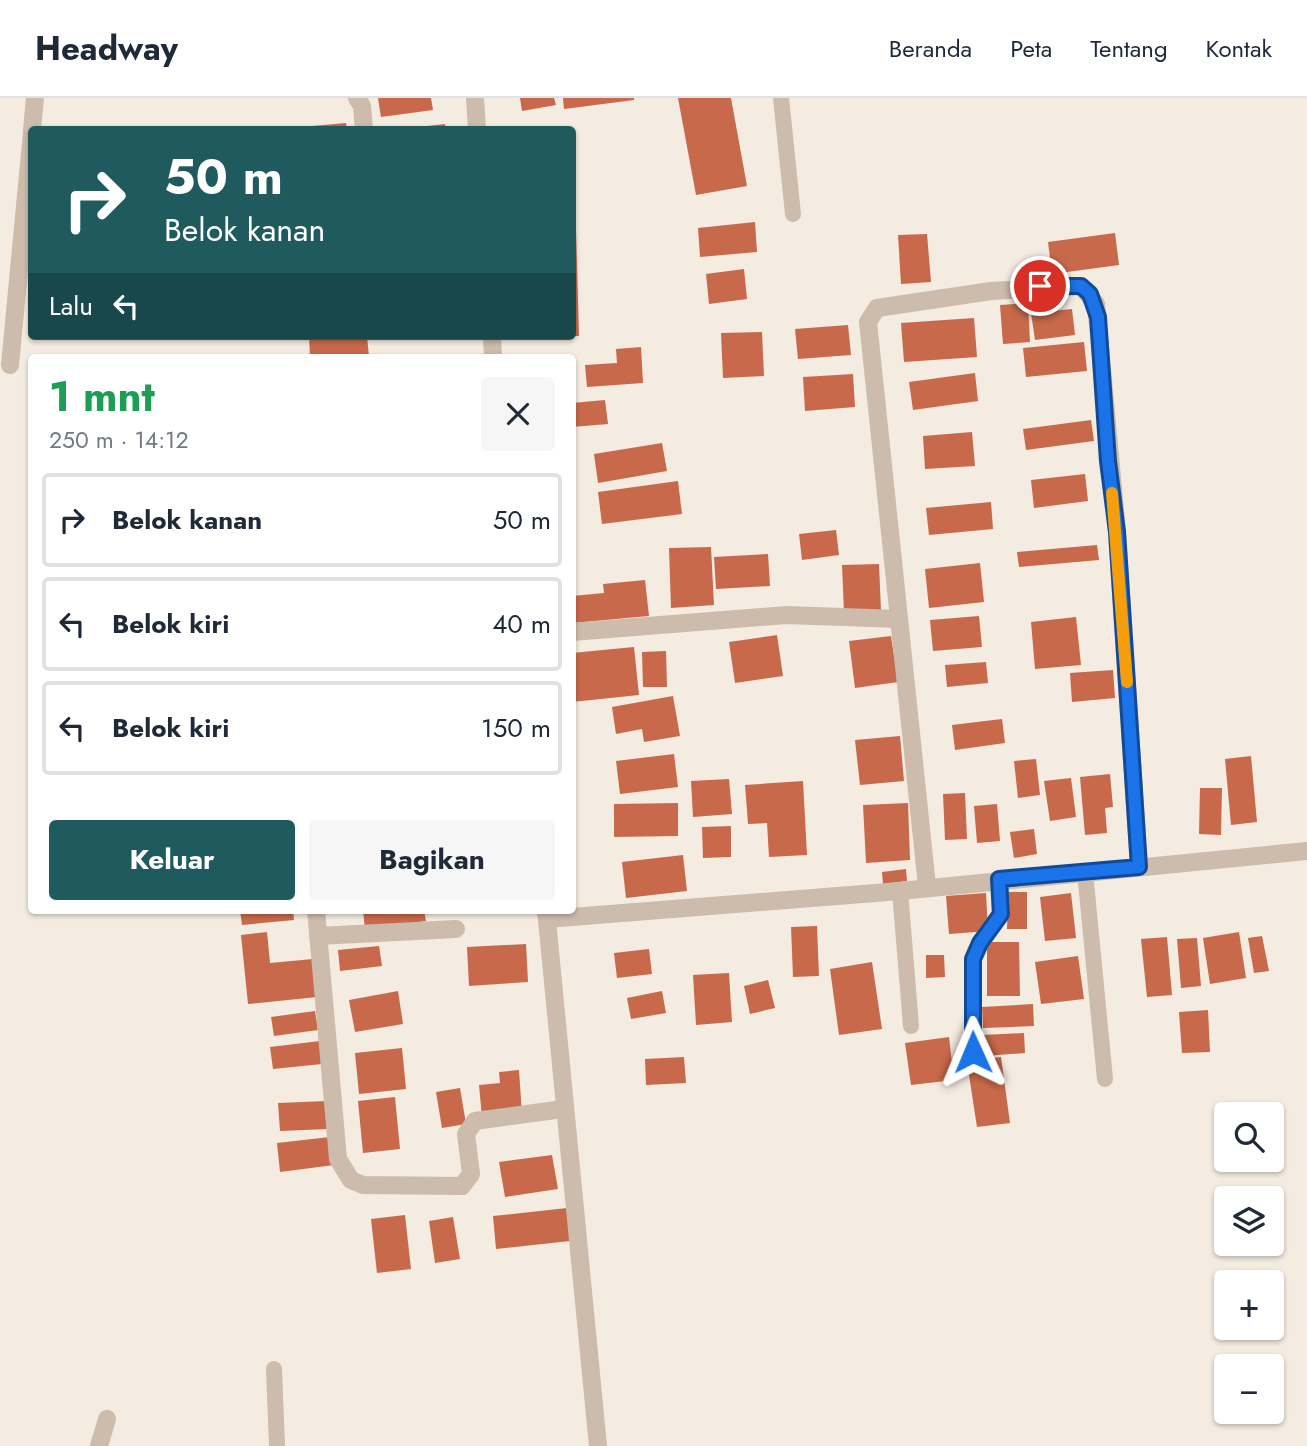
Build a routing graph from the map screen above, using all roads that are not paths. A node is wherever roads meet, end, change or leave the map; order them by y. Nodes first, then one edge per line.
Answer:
1 (35, 98) edge
2 (357, 98) edge
3 (475, 98) edge
4 (781, 98) edge
5 (32, 126) edge
6 (364, 126) edge
7 (477, 126) edge
8 (28, 174) edge
9 (793, 214) dead end
10 (10, 365) dead end
11 (899, 619) junction
12 (576, 632) edge
13 (1307, 851) edge
14 (1139, 867) junction
15 (1085, 872) junction
16 (999, 879) junction
17 (927, 886) junction
18 (900, 891) junction
19 (576, 912) edge
20 (316, 914) edge
21 (546, 914) edge
22 (456, 929) dead end
23 (318, 936) junction
24 (911, 1026) dead end
25 (973, 1052) dead end
26 (1105, 1079) dead end
27 (563, 1109) junction
28 (275, 1369) dead end
29 (107, 1419) dead end
30 (99, 1446) edge
31 (277, 1446) edge
32 (598, 1446) edge

1 - 5 street
2 - 6 street
3 - 7 street
4 - 9 lane
8 - 10 street
11 - 12 street
11 - 14 street
11 - 17 street
13 - 14 street
14 - 15 street
15 - 16 street
15 - 26 lane
16 - 17 street
16 - 25 street
17 - 18 street
18 - 19 street
18 - 24 lane
20 - 23 street
21 - 27 street
22 - 23 street
23 - 27 street
27 - 32 street
28 - 31 lane
29 - 30 street

